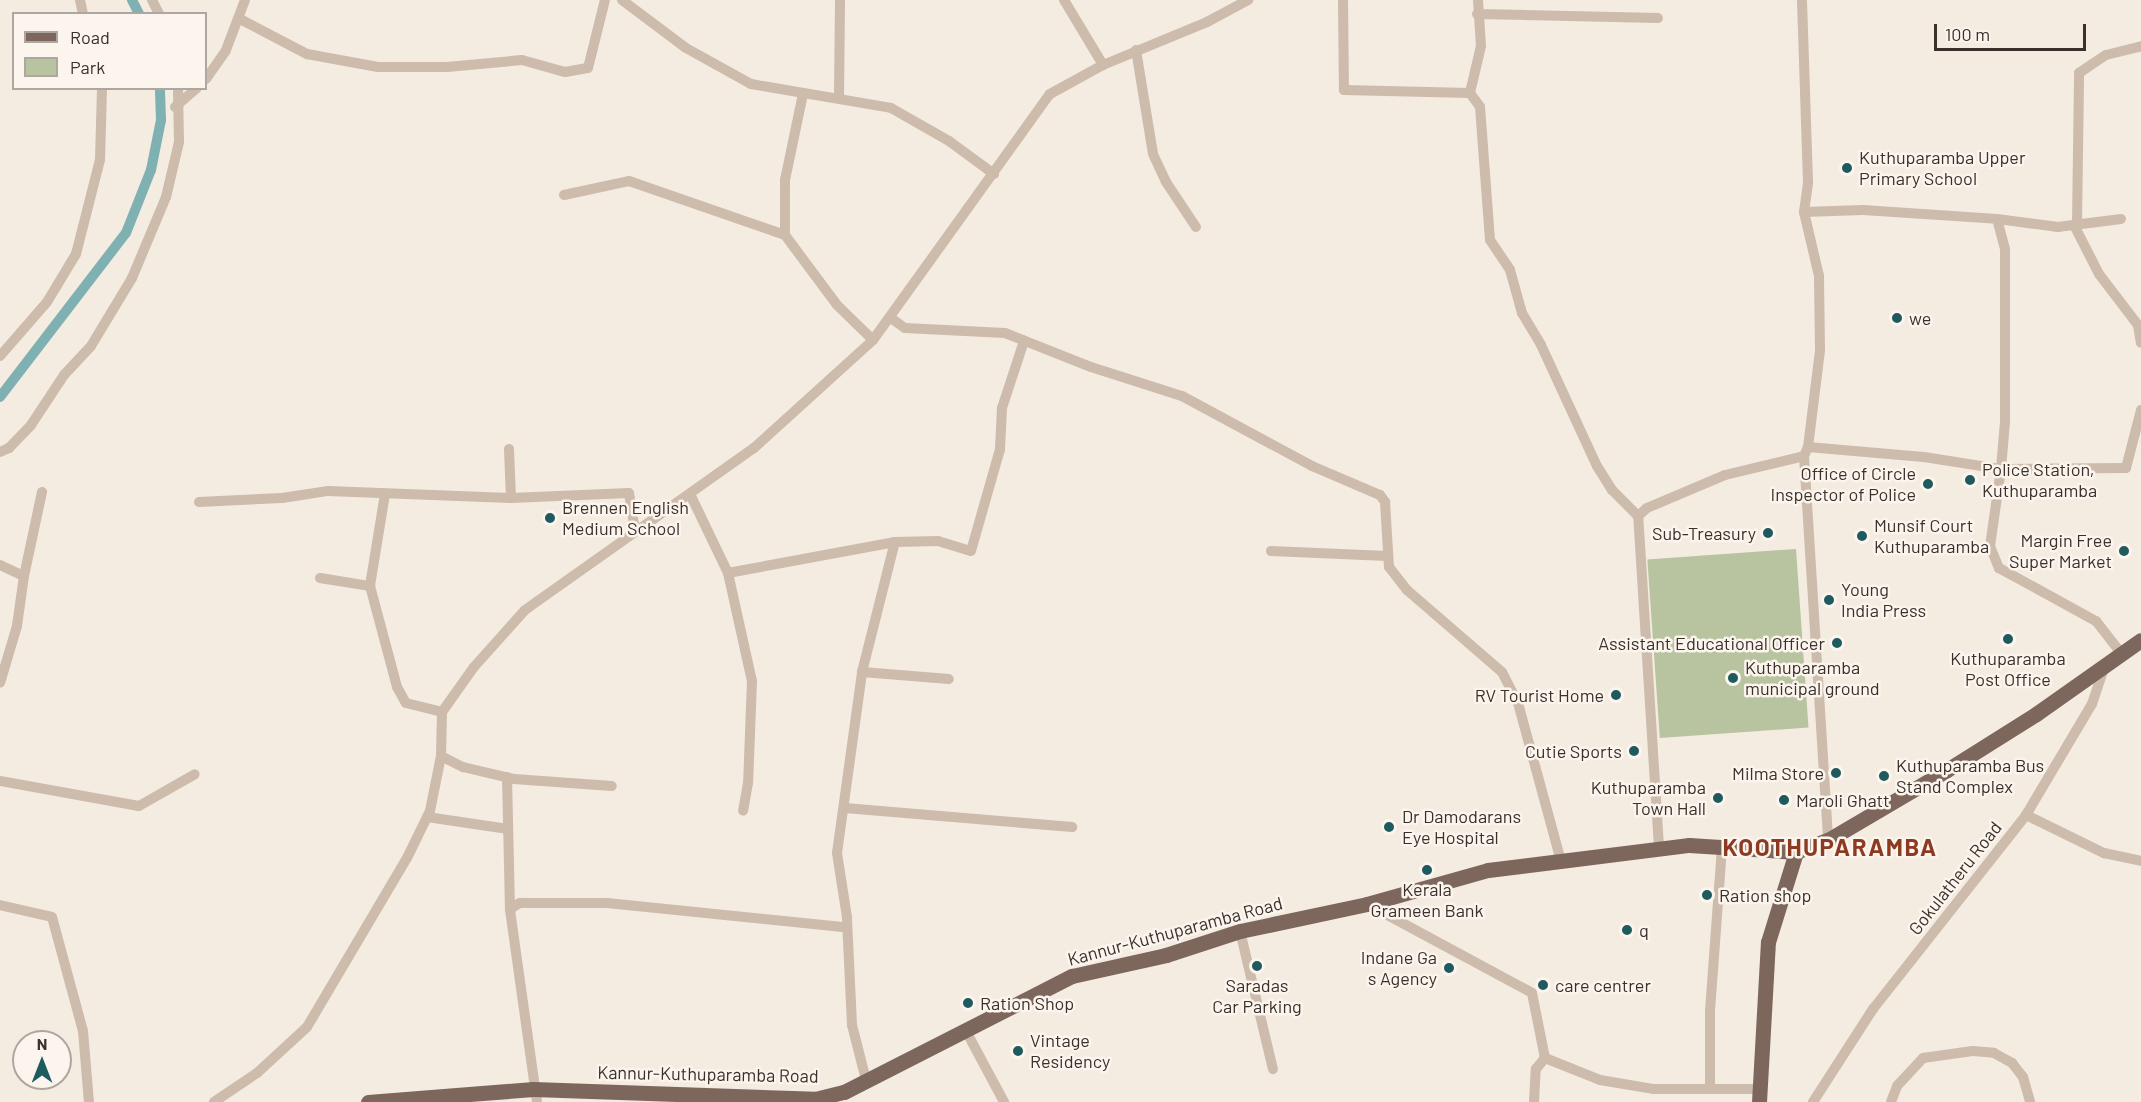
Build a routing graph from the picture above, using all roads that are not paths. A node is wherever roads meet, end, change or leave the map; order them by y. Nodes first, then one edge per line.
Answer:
1 (245, 0) edge
2 (605, 0) edge
3 (622, 0) edge
4 (840, 0) edge
5 (1064, 0) edge
6 (1248, 0) edge
7 (1343, 0) edge
8 (1478, 0) edge
9 (1802, 0) edge
10 (1477, 14) junction
11 (1658, 18) dead end
12 (240, 19) junction
13 (2141, 46) edge
14 (1136, 50) junction
15 (1103, 65) junction
16 (207, 78) edge
17 (102, 90) edge
18 (178, 90) edge
19 (195, 90) edge
20 (803, 93) junction
21 (1470, 93) junction
22 (839, 97) junction
23 (175, 107) junction
24 (994, 174) junction
25 (564, 195) dead end
26 (1804, 212) junction
27 (1997, 219) junction
28 (2121, 219) dead end
29 (2076, 224) junction
30 (1196, 226) dead end
31 (785, 235) junction
32 (891, 318) junction
33 (873, 340) junction
34 (1024, 341) junction
35 (2141, 343) edge
36 (0, 356) edge
37 (2141, 410) edge
38 (509, 449) dead end
39 (4, 450) edge
40 (1806, 452) junction
41 (0, 458) edge
42 (2001, 469) junction
43 (42, 492) dead end
44 (385, 494) junction
45 (690, 494) junction
46 (511, 498) junction
47 (199, 502) dead end
48 (1638, 516) junction
49 (635, 530) junction
50 (895, 542) junction
51 (1271, 551) dead end
52 (1387, 556) junction
53 (0, 565) edge
54 (728, 573) junction
55 (24, 576) junction
56 (320, 578) dead end
57 (370, 586) junction
58 (2141, 640) edge
59 (2121, 653) junction
60 (2105, 664) junction
61 (862, 672) junction
62 (949, 679) dead end
63 (0, 683) edge
64 (442, 712) junction
65 (441, 756) junction
66 (195, 774) dead end
67 (507, 777) junction
68 (0, 781) edge
69 (612, 786) dead end
70 (845, 808) junction
71 (743, 811) dead end
72 (2026, 815) junction
73 (427, 817) junction
74 (1072, 827) dead end
75 (508, 829) junction
76 (1828, 840) junction
77 (1659, 847) junction
78 (1722, 849) junction
79 (1796, 852) junction
80 (1561, 861) junction
81 (2141, 861) edge
82 (1367, 904) junction
83 (0, 905) edge
84 (510, 909) junction
85 (845, 927) junction
86 (1240, 931) junction
87 (966, 1031) junction
88 (1545, 1058) junction
89 (1273, 1069) dead end
90 (866, 1080) junction
91 (1710, 1089) junction
92 (535, 1096) edge
93 (1759, 1096) edge
94 (815, 1100) edge
95 (89, 1102) edge
96 (214, 1102) edge
97 (368, 1102) edge
98 (1004, 1102) edge
99 (1534, 1102) edge
100 (1813, 1102) edge
101 (1891, 1102) edge
102 (2030, 1102) edge

1 - 12 street
2 - 12 street
3 - 20 street
4 - 22 street
5 - 15 street
6 - 14 street
7 - 21 street
8 - 10 street
9 - 26 street
10 - 11 street
10 - 21 street
12 - 16 street
13 - 29 street
14 - 15 street
14 - 30 street
15 - 24 street
17 - 36 street
18 - 23 street
19 - 23 street
20 - 22 street
20 - 31 street
21 - 48 street
22 - 24 street
23 - 39 street
24 - 32 street
25 - 31 street
26 - 27 street
26 - 40 street
27 - 29 street
27 - 42 street
28 - 29 street
29 - 35 street
31 - 33 street
32 - 33 street
32 - 34 street
33 - 45 street
34 - 50 street
34 - 52 street
37 - 42 street
38 - 46 street
39 - 41 street
40 - 42 street
40 - 48 street
40 - 76 street
42 - 59 street
43 - 55 street
44 - 46 street
44 - 47 street
44 - 57 street
45 - 49 street
45 - 54 street
46 - 49 street
48 - 77 street
49 - 64 street
50 - 54 street
50 - 61 street
51 - 52 street
52 - 80 street
53 - 55 street
54 - 71 street
55 - 63 street
56 - 57 street
57 - 64 street
58 - 59 main road
59 - 60 main road
60 - 72 street, Gokulatheru Road
60 - 76 main road
61 - 62 street
61 - 70 street
64 - 65 street
65 - 67 street
65 - 73 street
66 - 68 street
67 - 69 street
67 - 75 street
70 - 74 street
70 - 85 street
72 - 81 street
72 - 100 street, Gokulatheru Road
73 - 75 street
73 - 96 street
75 - 84 street
76 - 79 main road
77 - 78 main road, Kannur-Kuthuparamba Road
77 - 80 main road, Kannur-Kuthuparamba Road
78 - 79 main road, Kannur-Kuthuparamba Road
78 - 91 street
79 - 93 main road
80 - 82 main road, Kannur-Kuthuparamba Road
82 - 86 main road, Kannur-Kuthuparamba Road
82 - 88 street
83 - 95 street
84 - 85 street
84 - 92 street
85 - 90 street
86 - 87 main road, Kannur-Kuthuparamba Road
86 - 89 street
87 - 90 main road, Kannur-Kuthuparamba Road
87 - 98 street
88 - 91 street
88 - 99 street
90 - 94 main road, Kannur-Kuthuparamba Road
91 - 93 street
92 - 94 main road, Kannur-Kuthuparamba Road
92 - 97 main road, Kannur-Kuthuparamba Road
101 - 102 street

